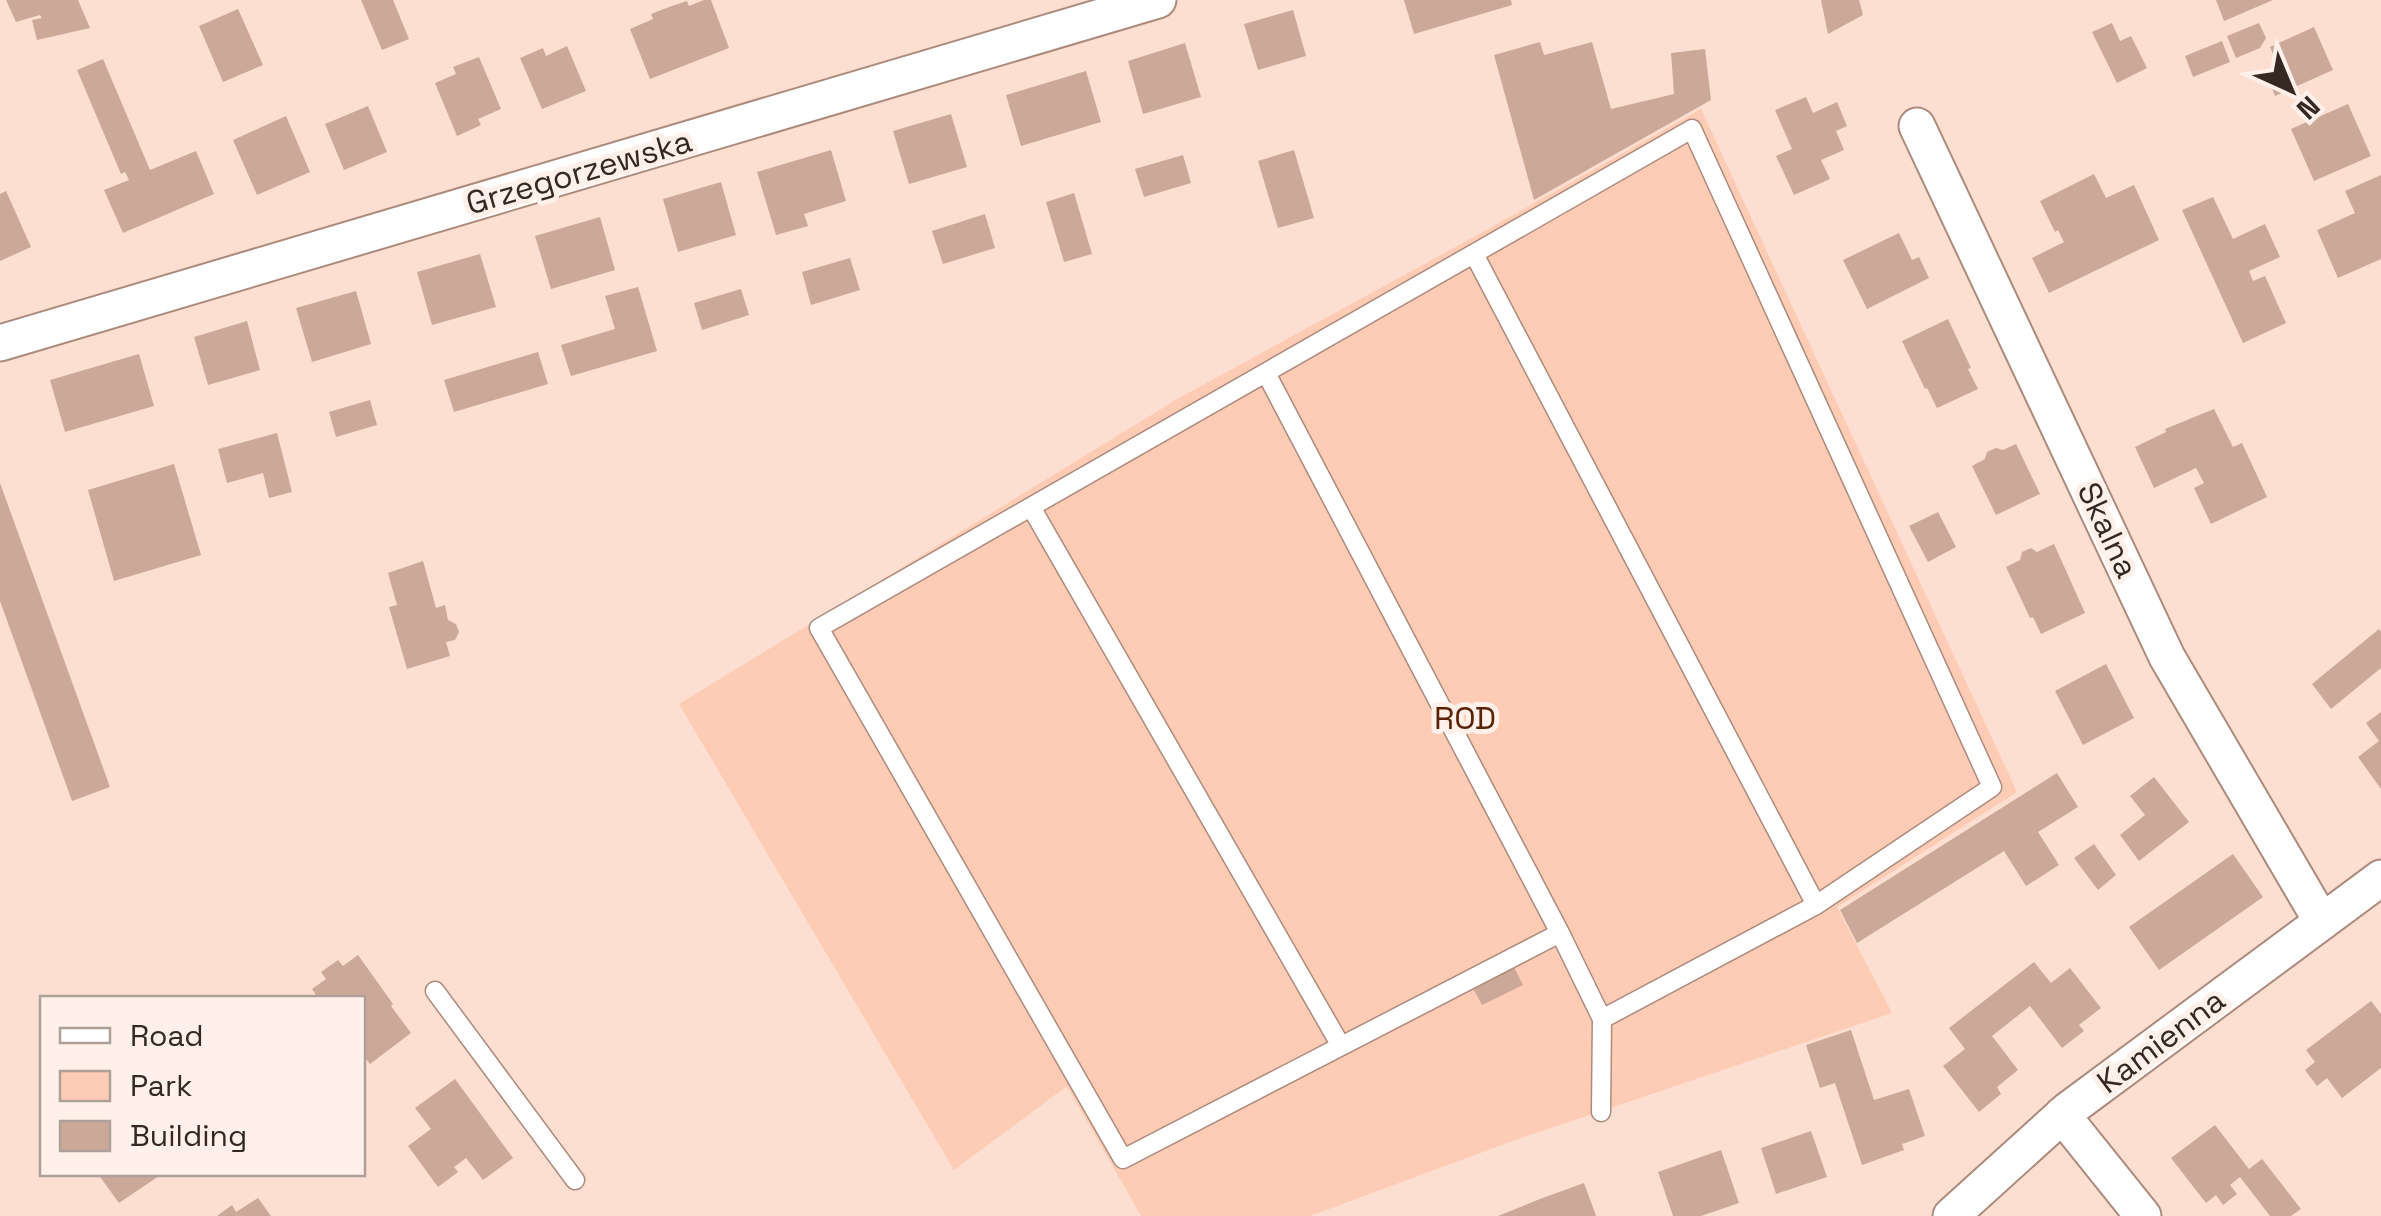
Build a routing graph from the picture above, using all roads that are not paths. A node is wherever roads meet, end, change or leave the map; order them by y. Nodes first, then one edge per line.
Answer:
1 (1158, 0) edge
2 (1917, 126) dead end
3 (1474, 254) junction
4 (0, 343) edge
5 (1266, 373) junction
6 (1031, 507) junction
7 (2381, 878) edge
8 (1816, 905) junction
9 (2322, 922) junction
10 (1560, 933) junction
11 (435, 992) dead end
12 (1602, 1018) junction
13 (1340, 1046) junction
14 (1601, 1112) dead end
15 (2062, 1115) junction
16 (575, 1180) dead end
17 (1951, 1216) edge
18 (2143, 1216) edge

1 - 4 street, Grzegorzewska
2 - 9 street, Skalna
3 - 5 lane
3 - 8 lane
3 - 8 lane
5 - 6 lane
5 - 10 lane
6 - 13 lane
6 - 13 lane
7 - 9 street, Kamienna
8 - 12 lane
9 - 15 street, Kamienna
10 - 12 lane
10 - 13 lane
11 - 16 lane
12 - 14 lane
15 - 17 street, Kamienna
15 - 18 street

